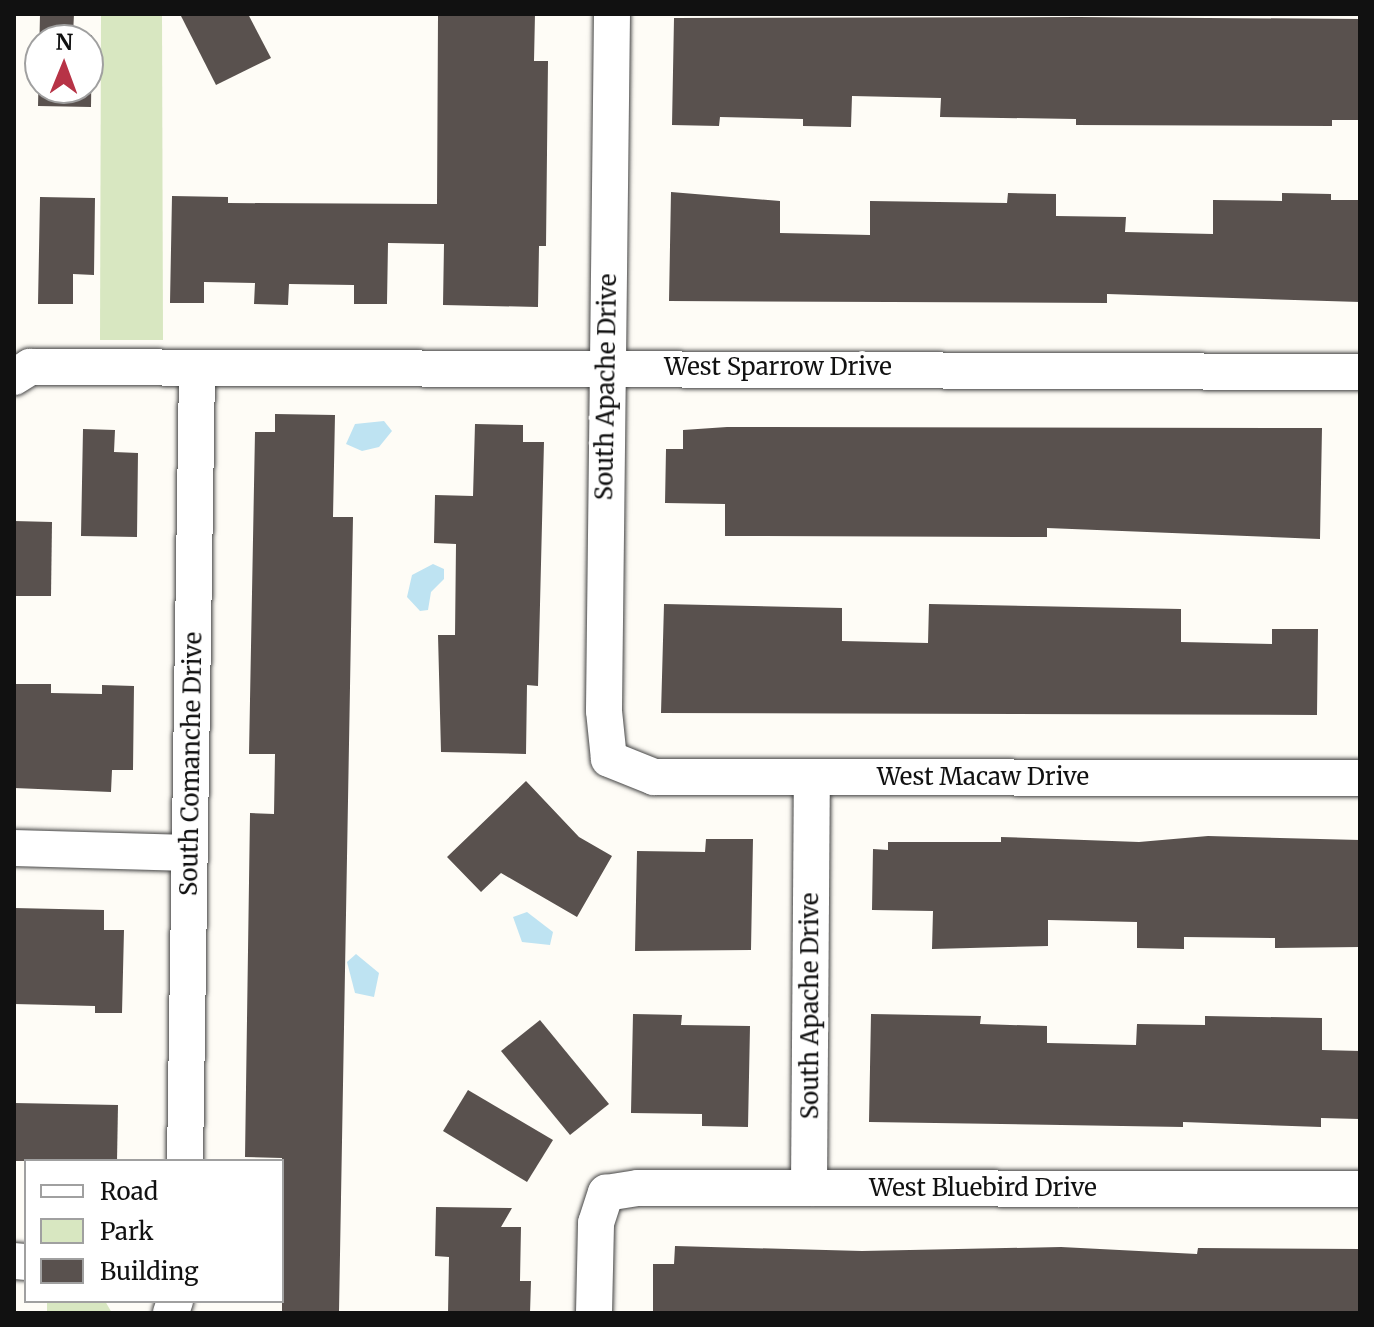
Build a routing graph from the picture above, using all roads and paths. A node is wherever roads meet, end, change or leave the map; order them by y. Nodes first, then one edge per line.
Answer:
1 (612, 14) edge
2 (606, 366) junction
3 (197, 368) junction
4 (1360, 372) edge
5 (14, 377) edge
6 (609, 759) joint
7 (812, 777) junction
8 (1360, 778) edge
9 (14, 848) edge
10 (189, 853) junction
11 (185, 1159) edge
12 (809, 1188) junction
13 (1360, 1189) edge
14 (594, 1313) edge

1 - 2 street, South Apache Drive
2 - 3 street, West Sparrow Drive
2 - 4 street, West Sparrow Drive
2 - 6 street, South Apache Drive
3 - 5 street, West Sparrow Drive
3 - 10 street, South Comanche Drive
6 - 7 street, West Macaw Drive
7 - 8 street, West Macaw Drive
7 - 12 street, South Apache Drive
9 - 10 street
10 - 11 street, South Comanche Drive
12 - 13 street, West Bluebird Drive
12 - 14 street, West Bluebird Drive

